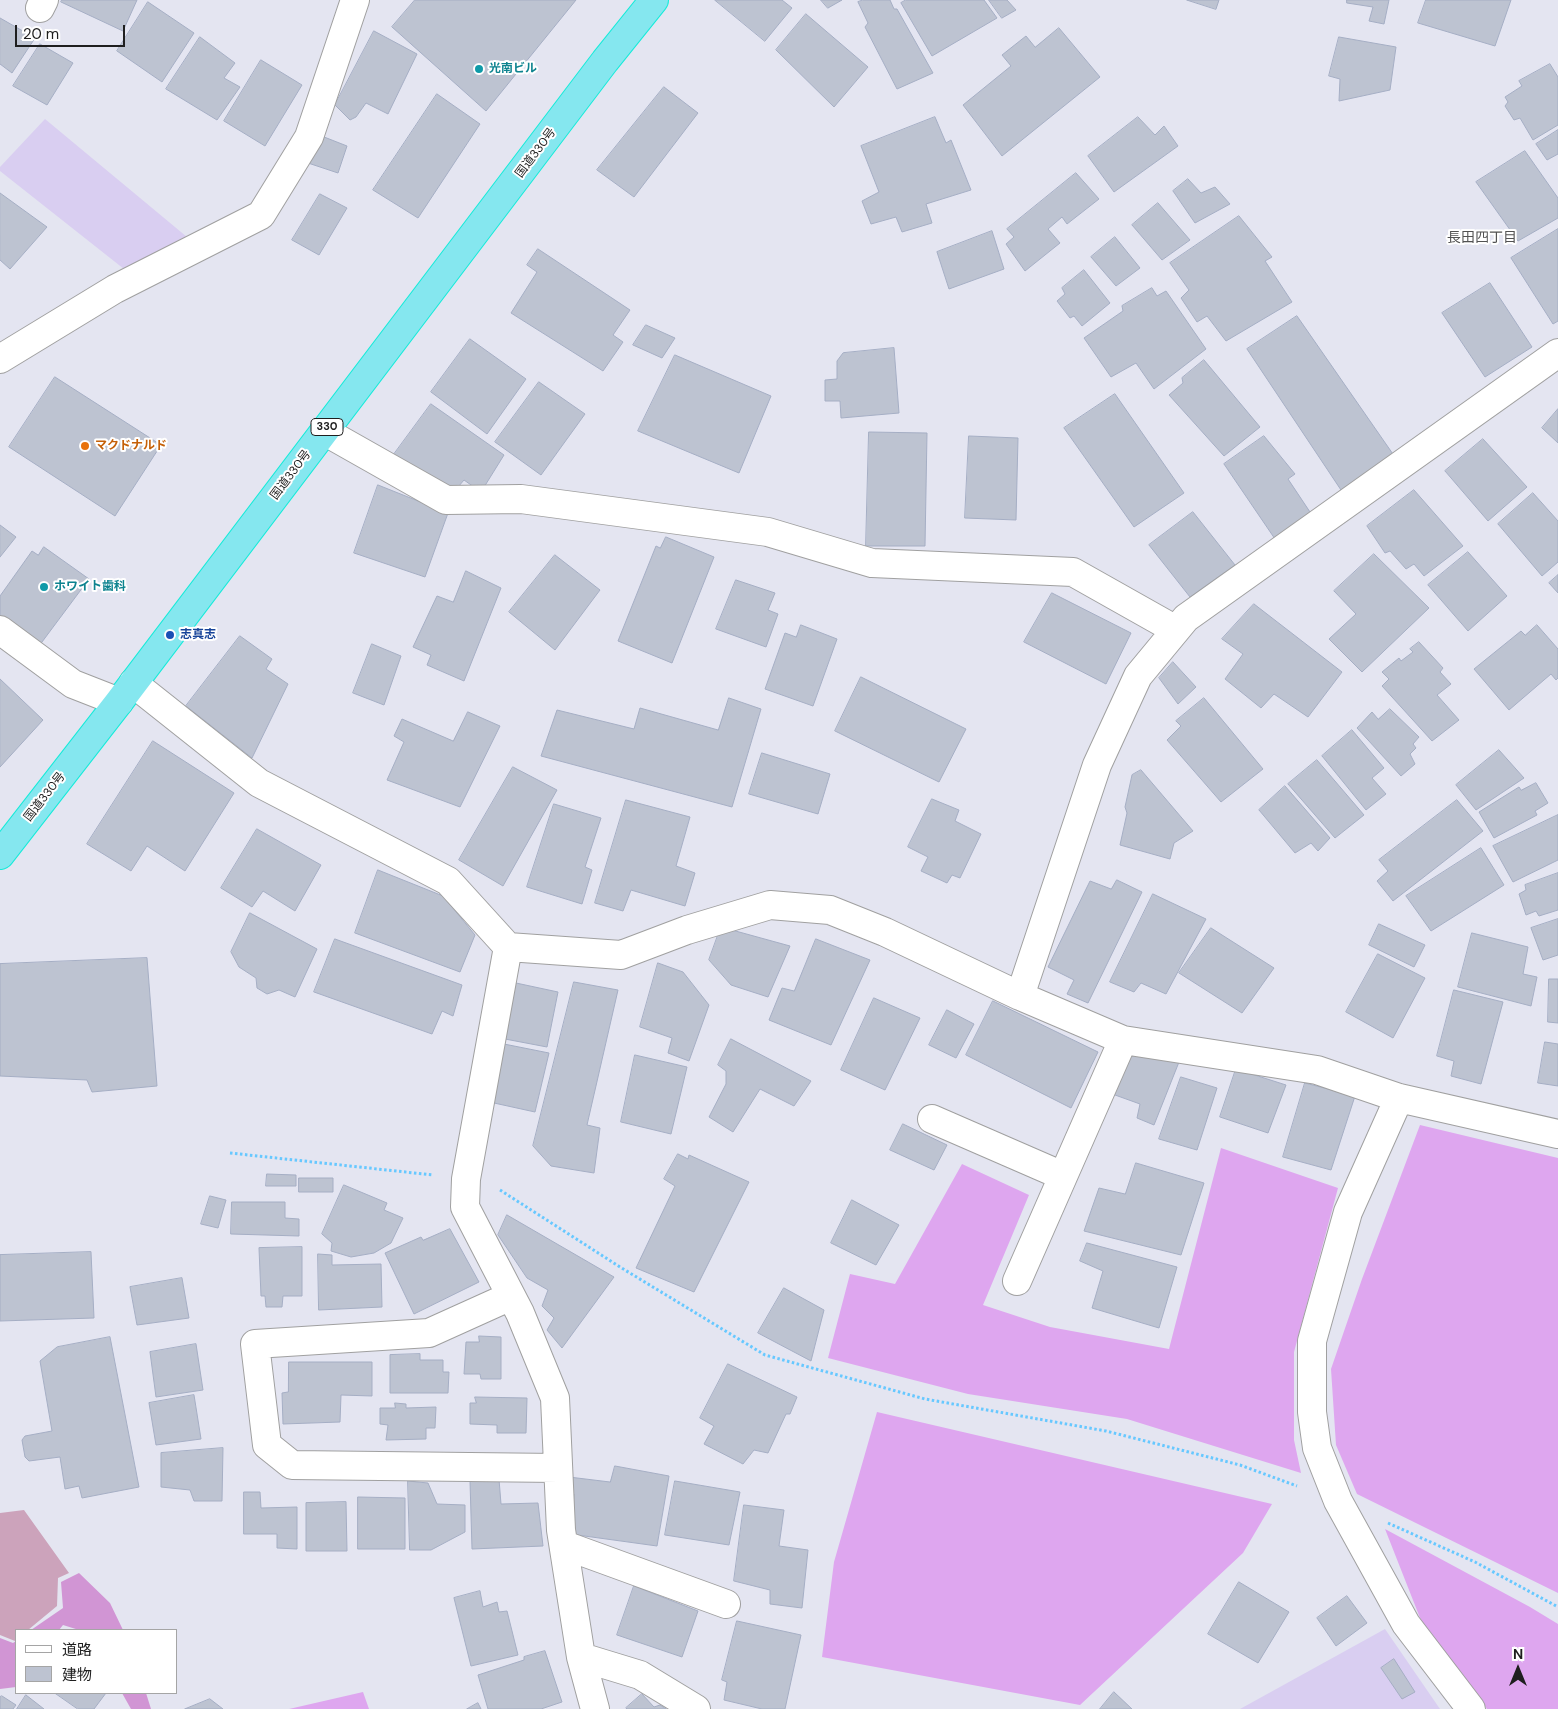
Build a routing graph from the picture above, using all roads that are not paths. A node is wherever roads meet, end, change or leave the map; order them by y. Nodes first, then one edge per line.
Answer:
1 (355, 0) edge
2 (654, 0) edge
3 (1558, 353) edge
4 (0, 359) edge
5 (324, 431) junction
6 (0, 630) edge
7 (1176, 630) junction
8 (126, 692) junction
9 (0, 855) edge
10 (508, 948) junction
11 (1020, 996) junction
12 (1124, 1040) junction
13 (1399, 1098) junction
14 (932, 1119) dead end
15 (1558, 1134) edge
16 (1063, 1176) junction
17 (1017, 1281) dead end
18 (511, 1296) junction
19 (558, 1468) junction
20 (564, 1545) junction
21 (726, 1604) dead end
22 (581, 1657) junction
23 (596, 1709) edge
24 (696, 1709) edge
25 (1472, 1709) edge

1 - 4 street
2 - 5 highway, 国道330号 / 330
3 - 7 street
5 - 7 street
5 - 8 highway, 国道330号 / 330
6 - 8 street
7 - 11 street
8 - 9 highway, 国道330号 / 330
8 - 10 street
10 - 11 street
10 - 18 street
11 - 12 street
12 - 13 street
12 - 16 street
13 - 15 street
13 - 25 street
14 - 16 street
16 - 17 street
18 - 19 street
18 - 19 street
19 - 20 street
20 - 21 street
20 - 22 street
22 - 23 street
22 - 24 street

